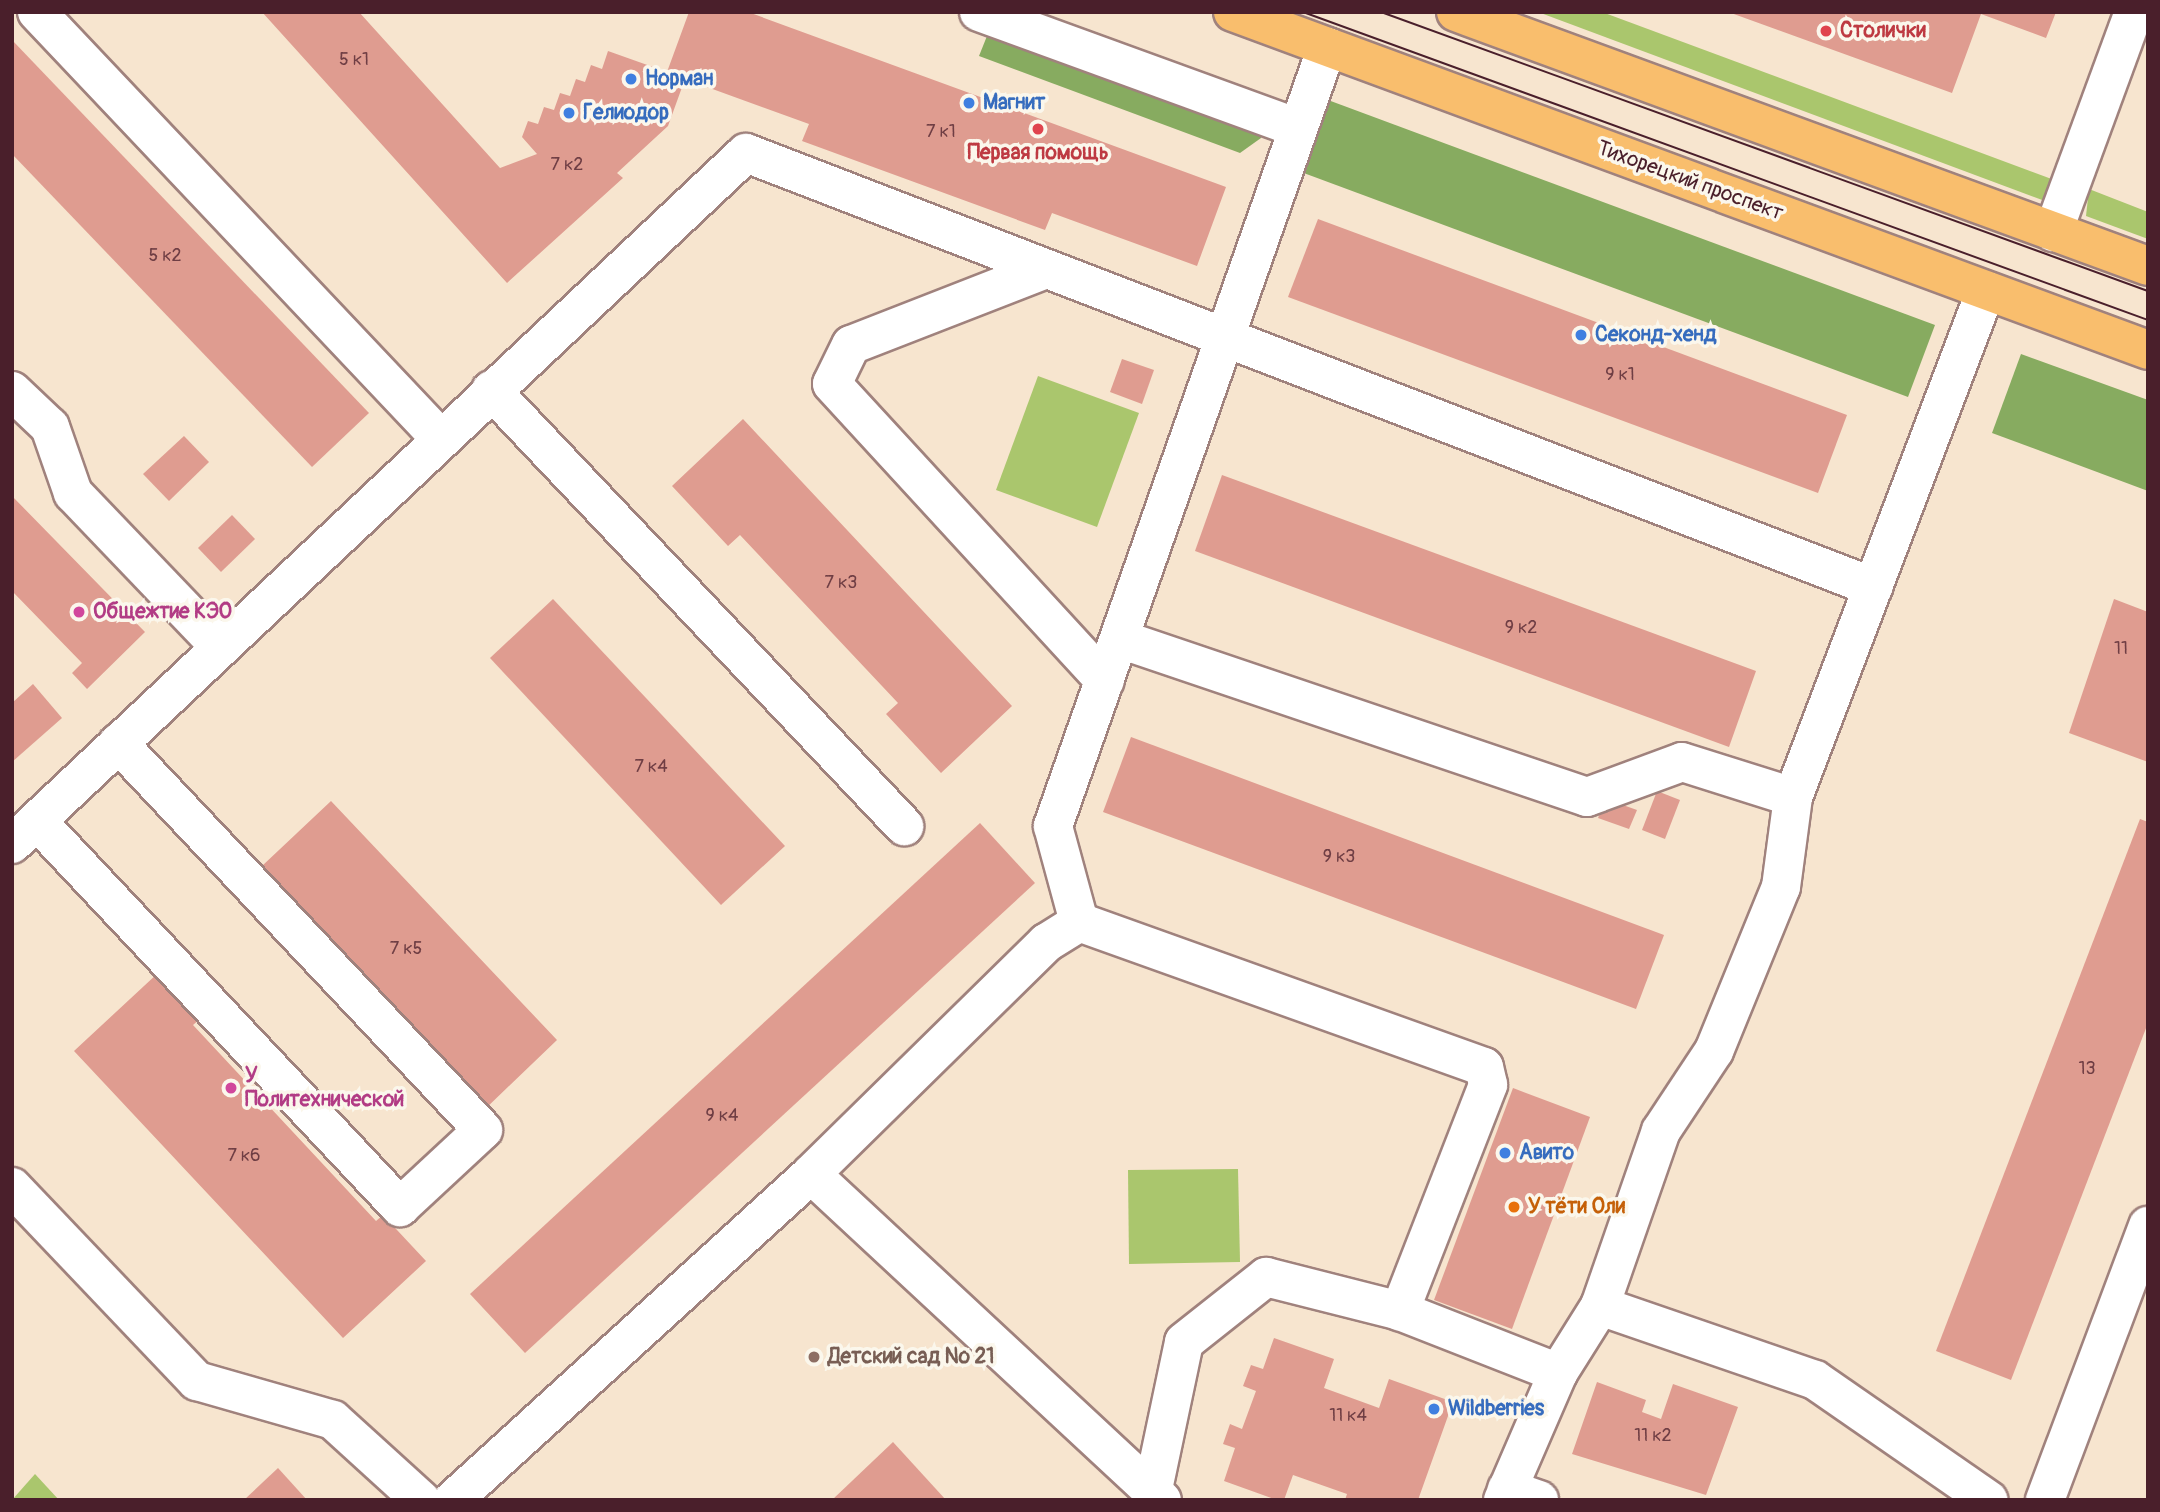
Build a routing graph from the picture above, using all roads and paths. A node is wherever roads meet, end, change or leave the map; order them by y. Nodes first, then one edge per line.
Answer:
1 (37, 12) edge
2 (979, 12) edge
3 (1233, 12) edge
4 (1456, 12) edge
5 (2134, 12) edge
6 (1326, 47) junction
7 (1297, 128) junction
8 (2053, 232) junction
9 (2148, 267) edge
10 (1046, 268) junction
11 (1986, 290) junction
12 (1221, 336) junction
13 (2148, 350) edge
14 (491, 390) junction
15 (12, 391) edge
16 (440, 438) junction
17 (1873, 587) junction
18 (1120, 639) junction
19 (220, 647) junction
20 (1105, 681) junction
21 (118, 743) junction
22 (1793, 797) junction
23 (904, 826) dead end
24 (19, 836) edge
25 (1079, 922) junction
26 (811, 1174) junction
27 (12, 1187) edge
28 (2148, 1226) edge
29 (1600, 1306) junction
30 (1400, 1311) junction
31 (1558, 1373) junction
32 (1516, 1496) edge
33 (1157, 1497) edge
34 (421, 1500) edge
35 (453, 1500) edge
36 (1988, 1500) edge
37 (2045, 1500) edge

1 - 16 street
2 - 7 street
3 - 6 main road, Тихорецкий проспект
4 - 8 main road
5 - 8 street
6 - 7 street
6 - 11 main road, Тихорецкий проспект
7 - 12 street
8 - 9 main road
10 - 12 street
10 - 14 street
10 - 20 street
11 - 13 main road, Тихорецкий проспект
11 - 17 street
12 - 17 street
12 - 18 street
14 - 16 street
14 - 23 street
15 - 19 street
16 - 19 street
17 - 22 street
18 - 20 street
18 - 22 street
19 - 21 street
20 - 25 street
21 - 24 street
21 - 24 street
22 - 29 street
25 - 26 street
25 - 30 street
26 - 33 street
26 - 35 street
27 - 34 street
28 - 37 street
29 - 31 street
29 - 36 street
30 - 31 street
30 - 33 street
31 - 32 street

